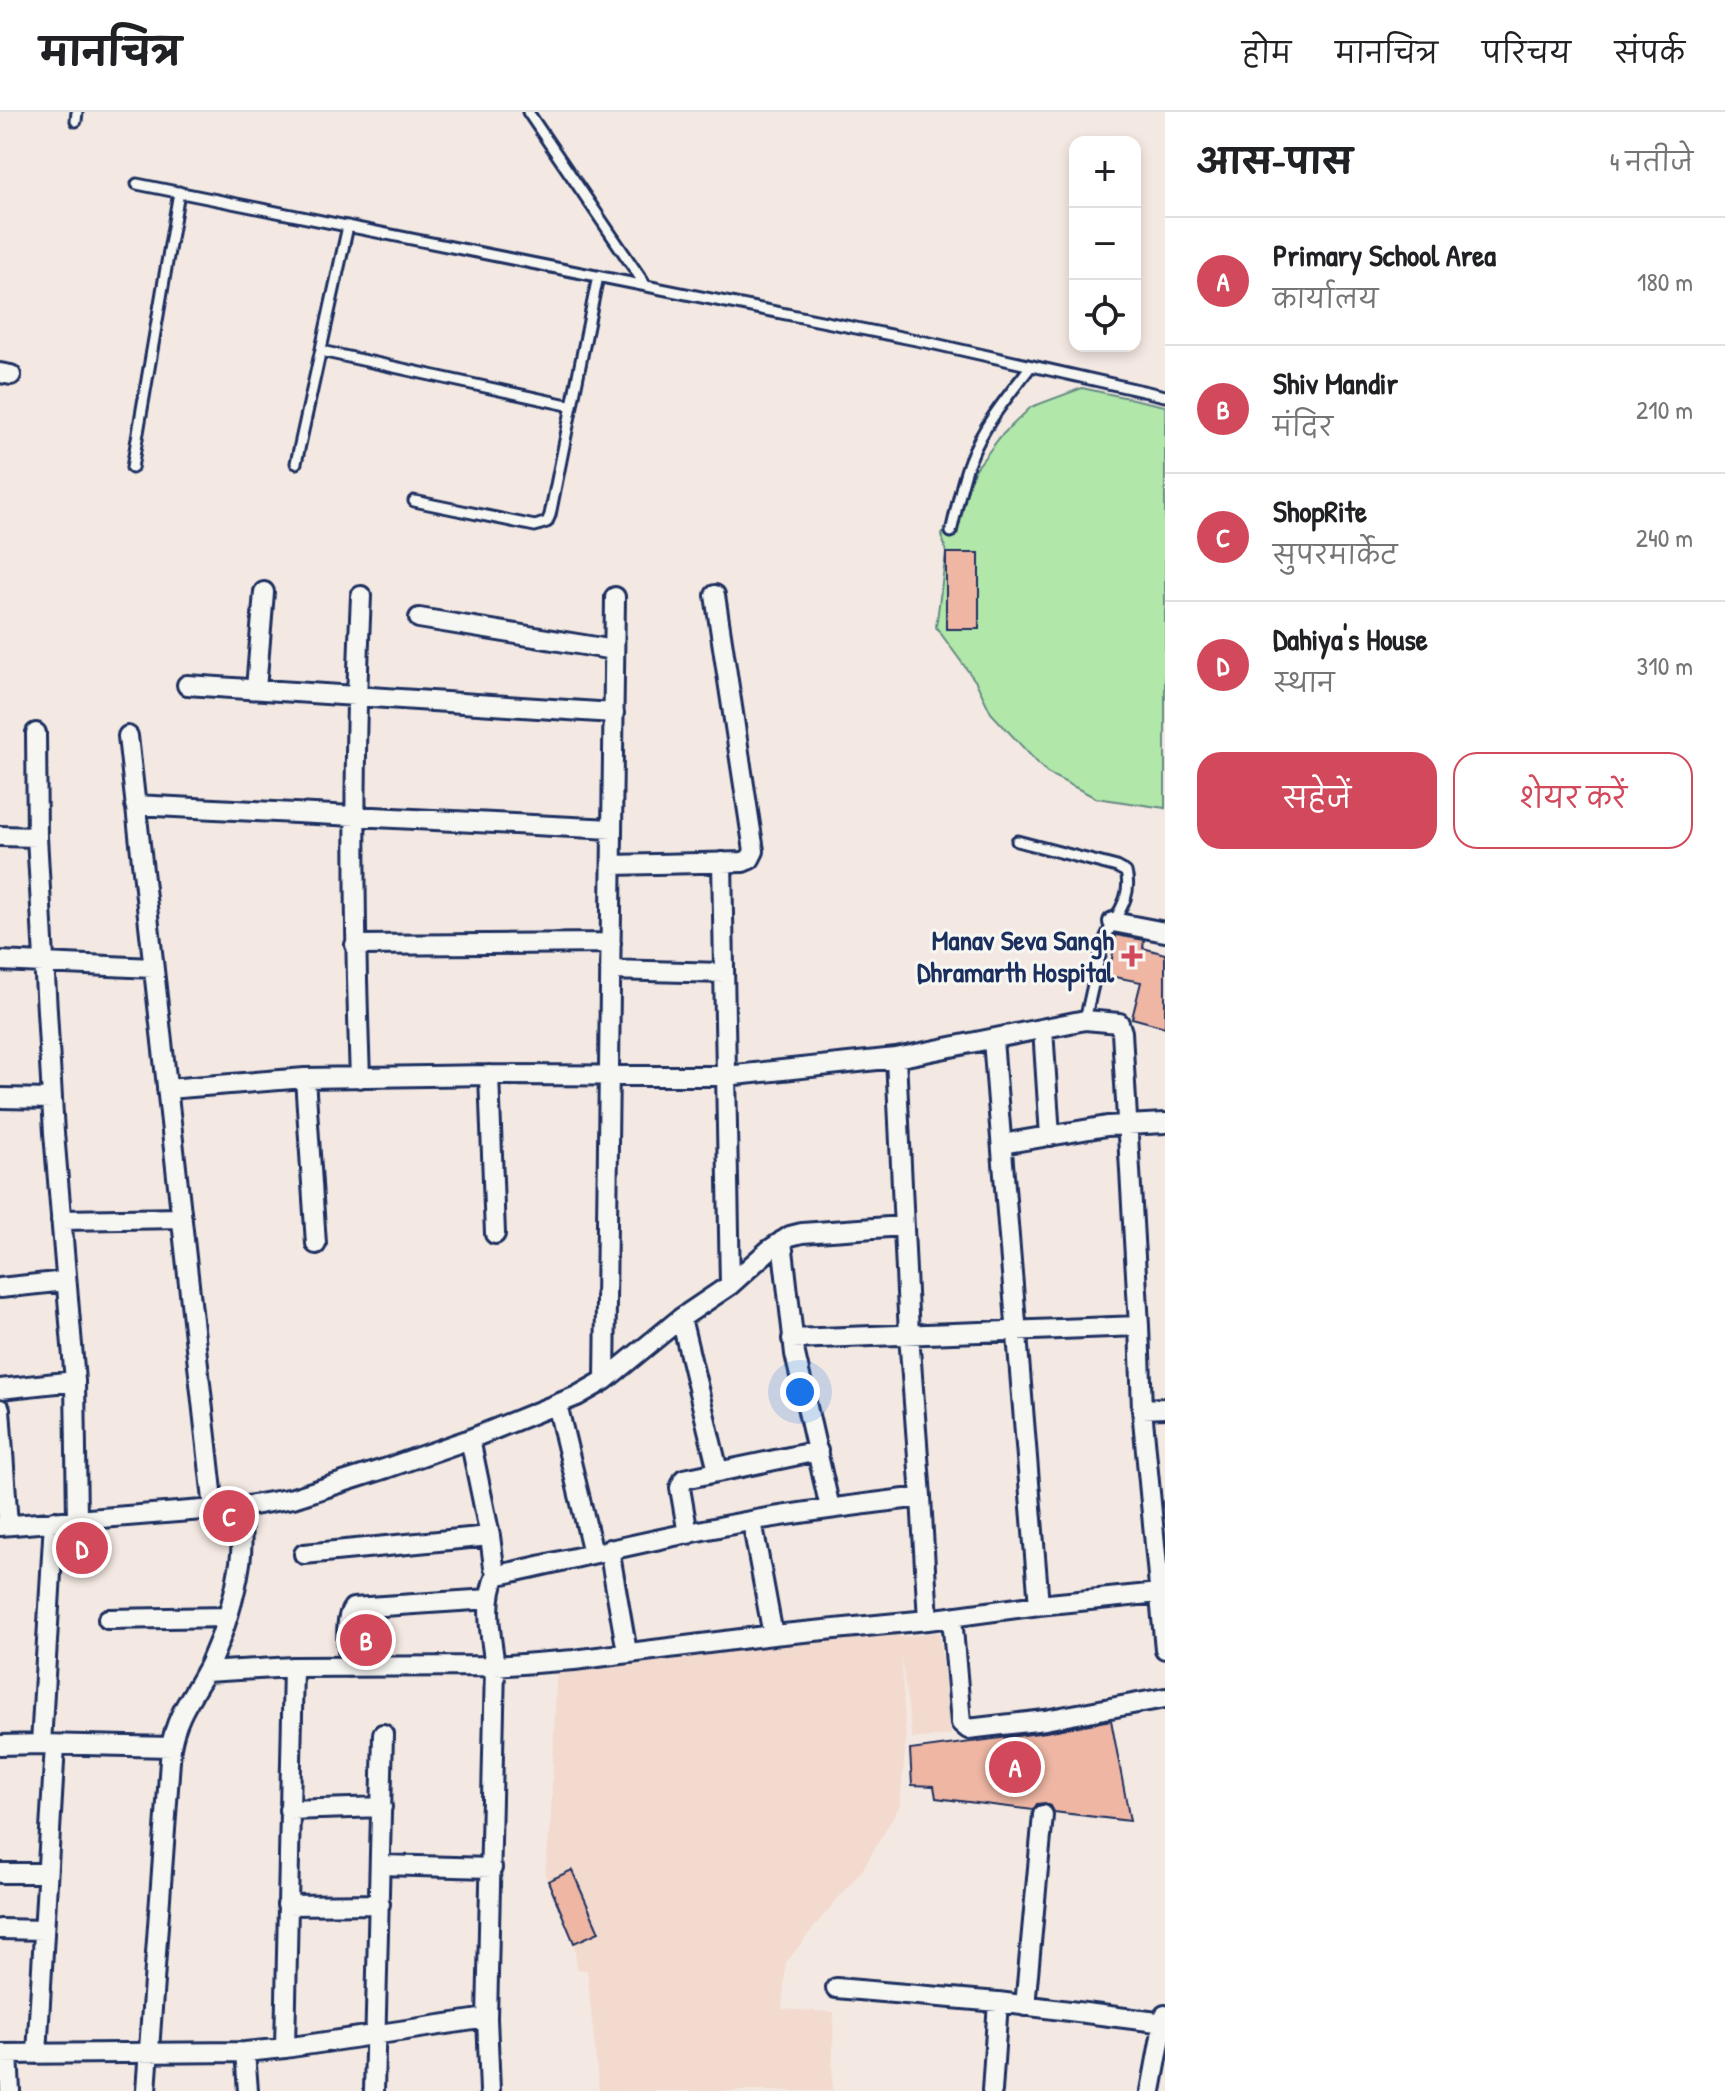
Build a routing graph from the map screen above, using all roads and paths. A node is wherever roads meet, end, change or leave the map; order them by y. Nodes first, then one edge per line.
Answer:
1 (528, 112) edge
2 (137, 184) dead end
3 (179, 192) junction
4 (348, 226) junction
5 (598, 276) junction
6 (646, 286) junction
7 (321, 351) junction
8 (1031, 366) junction
9 (1165, 396) edge
10 (572, 406) junction
11 (296, 463) dead end
12 (132, 468) dead end
13 (414, 501) dead end
14 (951, 532) dead end
15 (264, 592) dead end
16 (715, 595) dead end
17 (361, 596) dead end
18 (615, 597) dead end
19 (419, 618) dead end
20 (614, 650) junction
21 (187, 685) dead end
22 (256, 689) junction
23 (356, 695) junction
24 (614, 713) junction
25 (36, 733) dead end
26 (128, 736) dead end
27 (135, 805) junction
28 (356, 817) junction
29 (612, 829) junction
30 (0, 836) edge
31 (37, 837) junction
32 (1017, 841) dead end
33 (722, 862) junction
34 (612, 865) junction
35 (1113, 922) junction
36 (1165, 932) edge
37 (611, 943) junction
38 (355, 945) junction
39 (0, 961) edge
40 (43, 962) junction
41 (153, 968) junction
42 (610, 970) junction
43 (724, 973) junction
44 (1085, 1020) junction
45 (1043, 1029) junction
46 (993, 1040) junction
47 (896, 1058) junction
48 (489, 1075) junction
49 (609, 1075) junction
50 (726, 1076) junction
51 (305, 1078) junction
52 (360, 1078) junction
53 (167, 1089) junction
54 (0, 1098) edge
55 (52, 1099) junction
56 (1165, 1123) edge
57 (1127, 1124) junction
58 (1050, 1136) junction
59 (1002, 1144) junction
60 (182, 1218) junction
61 (61, 1220) junction
62 (903, 1226) junction
63 (495, 1234) dead end
64 (782, 1241) junction
65 (316, 1244) dead end
66 (66, 1281) junction
67 (730, 1285) junction
68 (0, 1288) edge
69 (681, 1318) junction
70 (1139, 1326) junction
71 (1019, 1331) junction
72 (909, 1335) junction
73 (792, 1339) junction
74 (605, 1380) junction
75 (75, 1381) junction
76 (0, 1389) edge
77 (557, 1404) junction
78 (1165, 1408) edge
79 (0, 1409) edge
80 (1142, 1409) junction
81 (470, 1439) junction
82 (818, 1451) junction
83 (718, 1471) junction
84 (921, 1497) junction
85 (241, 1507) junction
86 (830, 1508) junction
87 (214, 1509) junction
88 (1158, 1510) edge
89 (77, 1519) junction
90 (54, 1521) junction
91 (752, 1521) junction
92 (4, 1525) edge
93 (688, 1534) junction
94 (490, 1536) junction
95 (601, 1551) junction
96 (304, 1554) dead end
97 (1161, 1567) edge
98 (497, 1573) junction
99 (1159, 1593) junction
100 (490, 1599) junction
101 (1039, 1605) junction
102 (227, 1617) junction
103 (952, 1617) junction
104 (108, 1619) dead end
105 (928, 1620) junction
106 (773, 1635) junction
107 (1165, 1649) edge
108 (627, 1652) junction
109 (495, 1666) junction
110 (293, 1667) junction
111 (349, 1667) junction
112 (205, 1672) junction
113 (1165, 1698) edge
114 (383, 1734) dead end
115 (0, 1745) edge
116 (48, 1745) junction
117 (171, 1747) junction
118 (382, 1807) junction
119 (289, 1810) junction
120 (1043, 1815) dead end
121 (380, 1865) junction
122 (492, 1868) junction
123 (0, 1873) edge
124 (47, 1873) junction
125 (380, 1904) junction
126 (287, 1905) junction
127 (0, 1929) edge
128 (44, 1930) junction
129 (836, 1988) dead end
130 (998, 2002) junction
131 (1025, 2006) junction
132 (1165, 2015) edge
133 (487, 2018) junction
134 (1165, 2023) edge
135 (375, 2036) junction
136 (285, 2048) junction
137 (245, 2052) junction
138 (4, 2054) edge
139 (37, 2054) junction
140 (149, 2054) junction
141 (10, 2091) edge
142 (146, 2091) edge
143 (248, 2091) edge
144 (374, 2091) edge
145 (490, 2091) edge
146 (992, 2091) edge
147 (1151, 2091) edge

1 - 6 lane
2 - 3 lane
3 - 4 lane
3 - 12 lane
4 - 5 lane
4 - 7 lane
5 - 6 lane
5 - 10 lane
6 - 8 lane
7 - 10 lane
7 - 11 lane
8 - 9 lane
8 - 14 lane
10 - 13 lane
15 - 22 street
16 - 33 street
17 - 23 street
18 - 20 street
19 - 20 street
20 - 24 street
21 - 22 street
22 - 23 street
23 - 24 street
23 - 28 street
24 - 29 street
25 - 31 street
26 - 27 street
27 - 28 street
27 - 41 street
28 - 29 street
28 - 38 street
29 - 34 street
30 - 31 street
31 - 40 street
32 - 35 lane
33 - 34 street
33 - 43 street
34 - 37 street
35 - 36 street
35 - 44 lane
37 - 38 street
37 - 42 street
38 - 52 street
39 - 40 street
40 - 41 street
40 - 55 street
41 - 53 street
42 - 43 street
42 - 49 street
43 - 50 street
44 - 45 street
44 - 57 street
45 - 46 street
45 - 58 street
46 - 47 street
46 - 59 street
47 - 50 street
47 - 62 street
48 - 49 street
48 - 52 street
48 - 63 street
49 - 50 street
49 - 74 street
50 - 67 street
51 - 52 street
51 - 53 street
51 - 65 street
53 - 60 street
54 - 55 street
55 - 61 street
56 - 57 street
57 - 58 street
57 - 70 street
58 - 59 street
59 - 71 street
60 - 61 street
60 - 87 street
61 - 66 street
62 - 64 street
62 - 72 street
64 - 67 street
64 - 73 street
66 - 68 street
66 - 75 street
67 - 69 street
69 - 74 street
69 - 83 street
70 - 71 street
70 - 80 street
71 - 72 street
71 - 101 street
72 - 73 street
72 - 84 street
73 - 82 street
74 - 77 street
75 - 76 street
75 - 89 street
77 - 81 street
77 - 95 street
78 - 80 street
79 - 92 street
80 - 88 street
81 - 85 street
81 - 94 street
82 - 83 street
82 - 86 street
83 - 93 street
84 - 86 street
84 - 105 street
85 - 87 street
85 - 102 street
86 - 91 street
87 - 89 street
88 - 97 street
89 - 90 street
90 - 92 street
90 - 116 street
91 - 93 street
91 - 106 street
93 - 95 street
94 - 96 street
94 - 98 street
95 - 98 street
95 - 108 street
97 - 99 street
98 - 100 street
99 - 101 street
99 - 107 street
100 - 109 street
100 - 111 street
101 - 103 street
102 - 104 street
102 - 112 street
103 - 105 street
103 - 113 street
105 - 106 street
106 - 108 street
108 - 109 street
109 - 111 street
109 - 122 street
110 - 111 street
110 - 112 street
110 - 119 street
112 - 117 street
114 - 118 street
115 - 116 street
116 - 117 street
116 - 124 street
117 - 140 street
118 - 119 street
118 - 121 street
119 - 126 street
120 - 131 street
121 - 122 street
121 - 125 street
122 - 133 street
123 - 124 street
124 - 128 street
125 - 126 street
125 - 135 street
126 - 136 street
127 - 128 street
128 - 139 street
129 - 130 street
130 - 131 street
130 - 146 street
131 - 134 street
132 - 134 street
133 - 135 street
133 - 145 street
134 - 147 street
135 - 136 street
135 - 144 street
136 - 137 street
137 - 140 street
137 - 143 street
138 - 139 street
138 - 141 street
139 - 140 street
140 - 142 street

